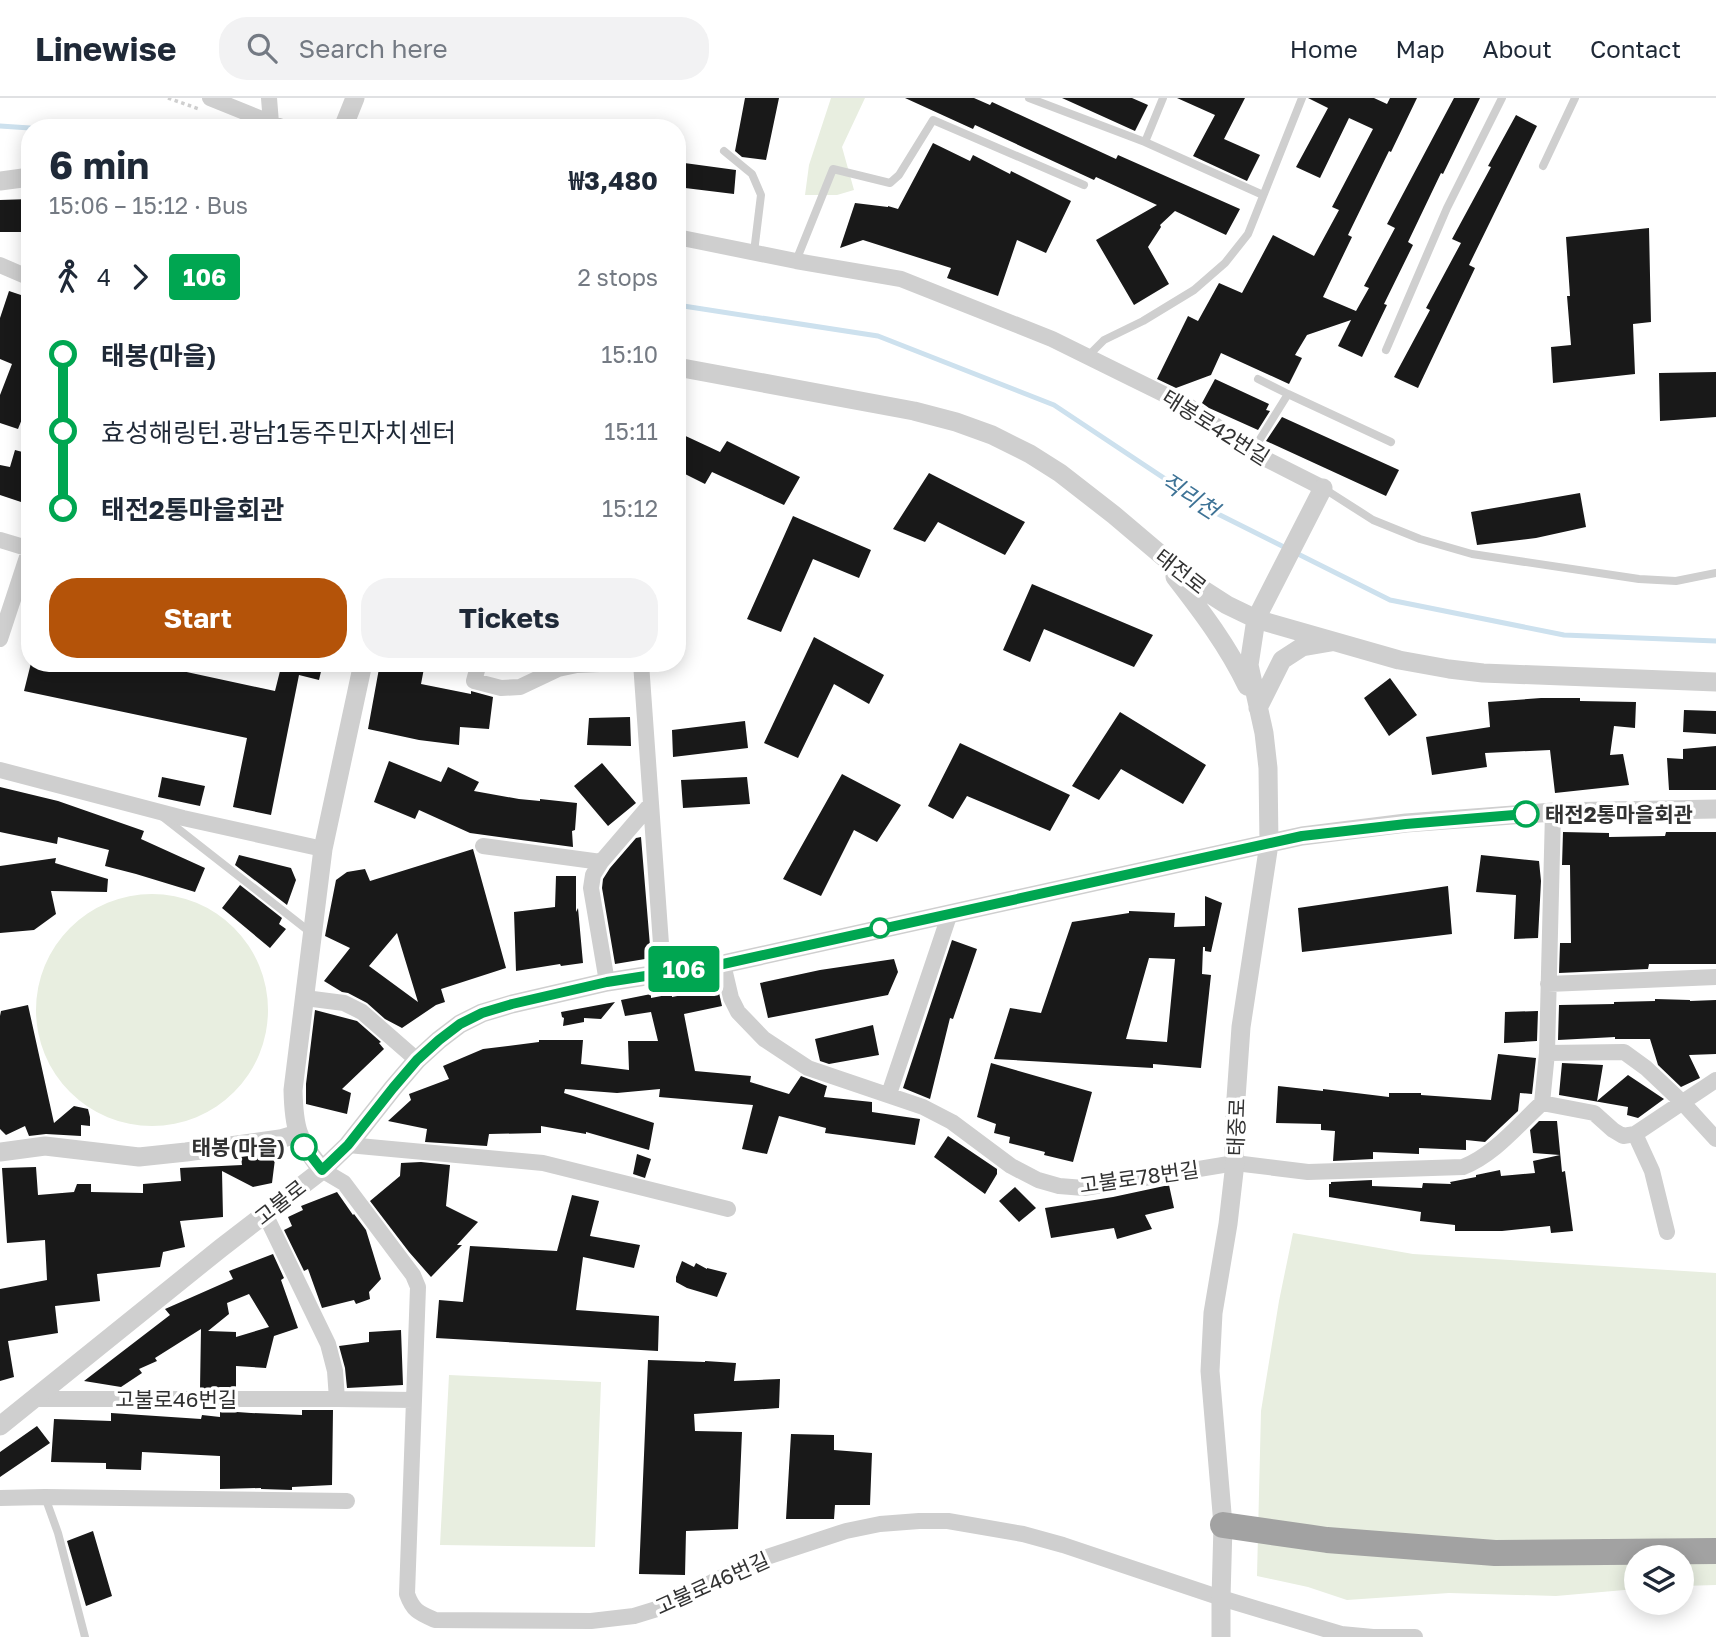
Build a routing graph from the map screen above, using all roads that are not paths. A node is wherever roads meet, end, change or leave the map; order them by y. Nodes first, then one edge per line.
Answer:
1 (210, 98) edge
2 (270, 98) edge
3 (355, 98) edge
4 (1029, 98) edge
5 (1163, 98) edge
6 (1302, 98) edge
7 (1502, 98) edge
8 (1575, 98) edge
9 (260, 119) edge
10 (275, 119) edge
11 (347, 119) edge
12 (1146, 142) junction
13 (724, 150) dead end
14 (1543, 166) dead end
15 (21, 178) edge
16 (0, 181) edge
17 (1084, 185) dead end
18 (1263, 195) junction
19 (686, 239) edge
20 (754, 252) junction
21 (796, 261) junction
22 (0, 265) edge
23 (21, 274) edge
24 (1386, 350) dead end
25 (1087, 357) junction
26 (686, 369) edge
27 (1258, 379) dead end
28 (1288, 394) junction
29 (1391, 442) dead end
30 (1252, 452) junction
31 (1323, 488) junction
32 (0, 540) edge
33 (21, 546) edge
34 (1153, 549) junction
35 (1716, 573) edge
36 (21, 576) edge
37 (1256, 619) junction
38 (0, 639) edge
39 (1336, 640) junction
40 (361, 672) edge
41 (476, 672) edge
42 (552, 672) edge
43 (642, 672) edge
44 (1716, 682) edge
45 (1258, 708) junction
46 (0, 770) edge
47 (650, 805) junction
48 (1716, 808) edge
49 (155, 811) junction
50 (1553, 812) junction
51 (1269, 844) junction
52 (483, 846) dead end
53 (323, 849) junction
54 (601, 862) junction
55 (950, 913) junction
56 (313, 934) junction
57 (723, 964) junction
58 (663, 972) junction
59 (1716, 977) edge
60 (607, 982) junction
61 (1548, 984) junction
62 (304, 998) junction
63 (1546, 1053) junction
64 (417, 1060) junction
65 (1716, 1080) edge
66 (889, 1094) junction
67 (1542, 1103) junction
68 (1683, 1103) junction
69 (297, 1134) junction
70 (1635, 1134) junction
71 (1716, 1139) edge
72 (348, 1145) junction
73 (0, 1152) edge
74 (1235, 1163) junction
75 (322, 1170) junction
76 (728, 1209) dead end
77 (265, 1214) junction
78 (1667, 1232) dead end
79 (34, 1399) junction
80 (337, 1399) junction
81 (414, 1400) junction
82 (0, 1426) edge
83 (45, 1497) junction
84 (0, 1498) edge
85 (347, 1501) dead end
86 (1223, 1525) junction
87 (1716, 1551) edge
88 (1221, 1598) junction
89 (85, 1637) edge
90 (1221, 1637) edge
91 (1415, 1637) edge

1 - 9 street
2 - 10 street
3 - 11 street
4 - 12 lane
5 - 12 lane
6 - 18 lane
7 - 24 lane
8 - 14 lane
12 - 18 lane
13 - 20 lane
15 - 16 street
17 - 21 lane
18 - 25 lane
19 - 20 street, 태봉로42번길
20 - 21 street, 태봉로42번길
21 - 25 street, 태봉로42번길
22 - 23 street
25 - 30 street, 태봉로42번길
26 - 34 street, 태전로
27 - 28 lane
28 - 29 lane
28 - 30 lane
30 - 31 street, 태봉로42번길
31 - 35 lane, 태봉로42번길
31 - 37 street, 태중로
32 - 33 street
34 - 37 street, 태전로
34 - 45 street
36 - 38 street
37 - 39 street, 태전로
37 - 45 street, 태중로
39 - 44 street, 태전로
39 - 45 street
40 - 53 street
41 - 42 street
43 - 47 street
45 - 51 street, 태중로
46 - 49 street
47 - 54 street
47 - 58 street
48 - 50 street, 고불로
49 - 53 street
49 - 56 lane
50 - 51 street, 고불로
50 - 61 street
51 - 55 street, 고불로
51 - 74 street, 태중로
52 - 54 street
53 - 56 street
54 - 60 street
55 - 57 street, 고불로
55 - 66 street
56 - 62 street
57 - 58 street, 고불로
57 - 66 street, 고불로78번길
58 - 60 street, 고불로
59 - 61 street
60 - 64 street, 고불로
61 - 63 street
62 - 64 street
62 - 69 street
63 - 67 street
63 - 68 street
64 - 72 street, 고불로
65 - 68 street
66 - 74 street, 고불로78번길
67 - 70 street
67 - 74 street, 고불로78번길
68 - 70 street
68 - 71 street
69 - 73 street
69 - 75 street
70 - 78 street
72 - 75 street, 고불로
72 - 76 street
74 - 86 street, 태중로
75 - 77 street, 고불로
75 - 81 street
77 - 79 street, 고불로
77 - 80 street
79 - 80 street, 고불로46번길
79 - 82 street, 고불로
80 - 81 street, 고불로46번길
81 - 88 street, 고불로46번길
83 - 84 street
83 - 85 street
83 - 89 lane
86 - 87 highway
86 - 88 street, 태중로
88 - 90 street, 태중로
88 - 91 street, 고불로46번길

